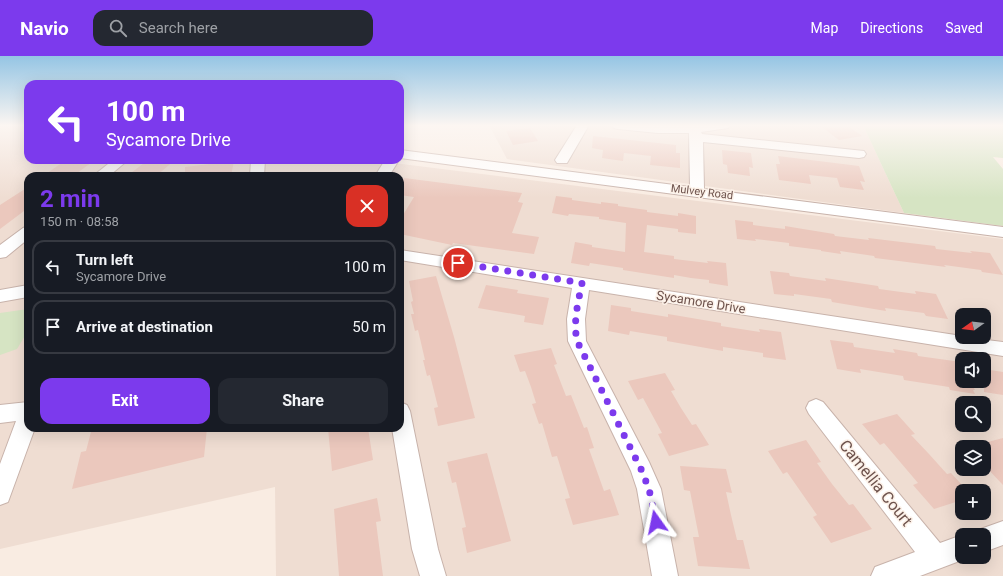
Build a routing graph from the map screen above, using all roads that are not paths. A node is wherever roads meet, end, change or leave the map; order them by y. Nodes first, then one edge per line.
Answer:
1 (568, 149) edge
2 (695, 149) edge
3 (822, 149) edge
4 (859, 154) dead end
5 (404, 155) edge
6 (562, 160) dead end
7 (116, 164) edge
8 (105, 172) edge
9 (697, 192) junction
10 (1003, 232) edge
11 (24, 234) edge
12 (0, 253) edge
13 (404, 255) edge
14 (582, 283) junction
15 (24, 292) edge
16 (0, 296) edge
17 (1003, 349) edge
18 (816, 408) dead end
19 (24, 411) edge
20 (0, 414) edge
21 (24, 429) edge
22 (404, 432) edge
23 (0, 494) edge
24 (1003, 533) edge
25 (991, 537) edge
26 (955, 551) edge
27 (936, 558) junction
28 (432, 576) edge
29 (665, 576) edge
30 (884, 576) edge

1 - 6 street
2 - 9 street
3 - 4 street
5 - 9 street, Mulvey Road
7 - 8 street
9 - 10 street, Mulvey Road
11 - 12 street
13 - 14 street, Sycamore Drive
14 - 17 street, Sycamore Drive
14 - 29 street
15 - 16 street
18 - 27 street, Camellia Court
19 - 20 street
21 - 23 street
22 - 28 street
24 - 25 street
26 - 27 street
27 - 30 street

